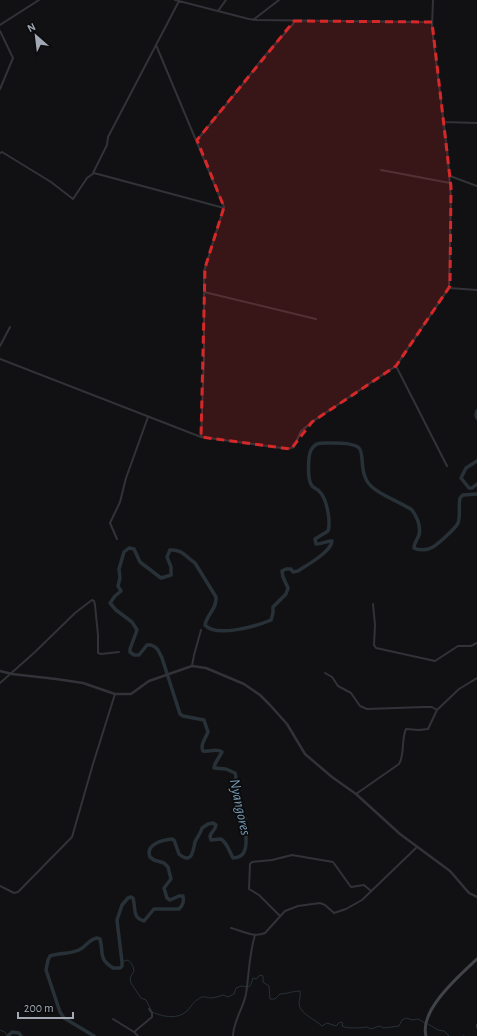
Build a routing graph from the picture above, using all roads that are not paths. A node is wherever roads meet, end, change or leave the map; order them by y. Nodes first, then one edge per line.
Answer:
1 (40, 0) edge
2 (174, 0) edge
3 (226, 0) edge
4 (279, 0) edge
5 (433, 0) edge
6 (179, 1) edge
7 (218, 11) junction
8 (253, 20) junction
9 (294, 21) junction
10 (432, 22) junction
11 (0, 25) edge
12 (0, 31) edge
13 (156, 45) junction
14 (0, 88) edge
15 (444, 122) junction
16 (477, 123) edge
17 (197, 140) junction
18 (0, 153) edge
19 (380, 170) dead end
20 (93, 173) junction
21 (450, 176) junction
22 (450, 183) junction
23 (477, 186) edge
24 (224, 208) junction
25 (449, 288) junction
26 (477, 290) edge
27 (204, 292) junction
28 (316, 319) dead end
29 (10, 327) dead end
30 (0, 346) edge
31 (0, 359) edge
32 (396, 366) junction
33 (148, 417) junction
34 (201, 437) junction
35 (447, 466) dead end
36 (117, 540) dead end
37 (373, 604) dead end
38 (200, 630) dead end
39 (477, 642) edge
40 (119, 652) dead end
41 (192, 666) junction
42 (0, 671) edge
43 (325, 673) dead end
44 (12, 674) junction
45 (477, 678) edge
46 (0, 683) edge
47 (115, 694) junction
48 (437, 710) junction
49 (356, 794) junction
50 (416, 847) junction
51 (0, 886) edge
52 (371, 891) junction
53 (477, 897) edge
54 (280, 916) junction
55 (231, 928) dead end
56 (255, 935) junction
57 (477, 959) edge
58 (149, 1009) dead end
59 (113, 1019) dead end
60 (134, 1032) junction
61 (138, 1036) edge
62 (233, 1036) edge
63 (426, 1036) edge

1 - 11 street
2 - 6 street
3 - 7 street
4 - 8 street
5 - 10 street
6 - 7 street
6 - 13 street
7 - 8 street
8 - 9 street
9 - 10 street
9 - 17 street
10 - 15 street
12 - 14 street
13 - 17 street
13 - 20 street
15 - 16 street
15 - 21 street
17 - 24 street
18 - 20 street
19 - 22 street
20 - 24 street
21 - 22 street
21 - 23 street
22 - 25 street
24 - 27 street
25 - 26 street
25 - 32 street
27 - 28 street
27 - 34 street
29 - 30 street
31 - 33 street
32 - 34 street
32 - 35 street
33 - 34 street
33 - 36 street
37 - 39 street
38 - 41 street
40 - 44 street
41 - 47 street
41 - 49 street
42 - 44 street
43 - 48 street
44 - 46 street
44 - 47 street
45 - 48 street
47 - 51 street
48 - 49 street
49 - 50 street
50 - 52 street
50 - 53 street
52 - 54 street
52 - 54 street
54 - 56 street
55 - 56 street
56 - 62 street
57 - 63 main road
58 - 60 street
59 - 60 street
60 - 61 street

